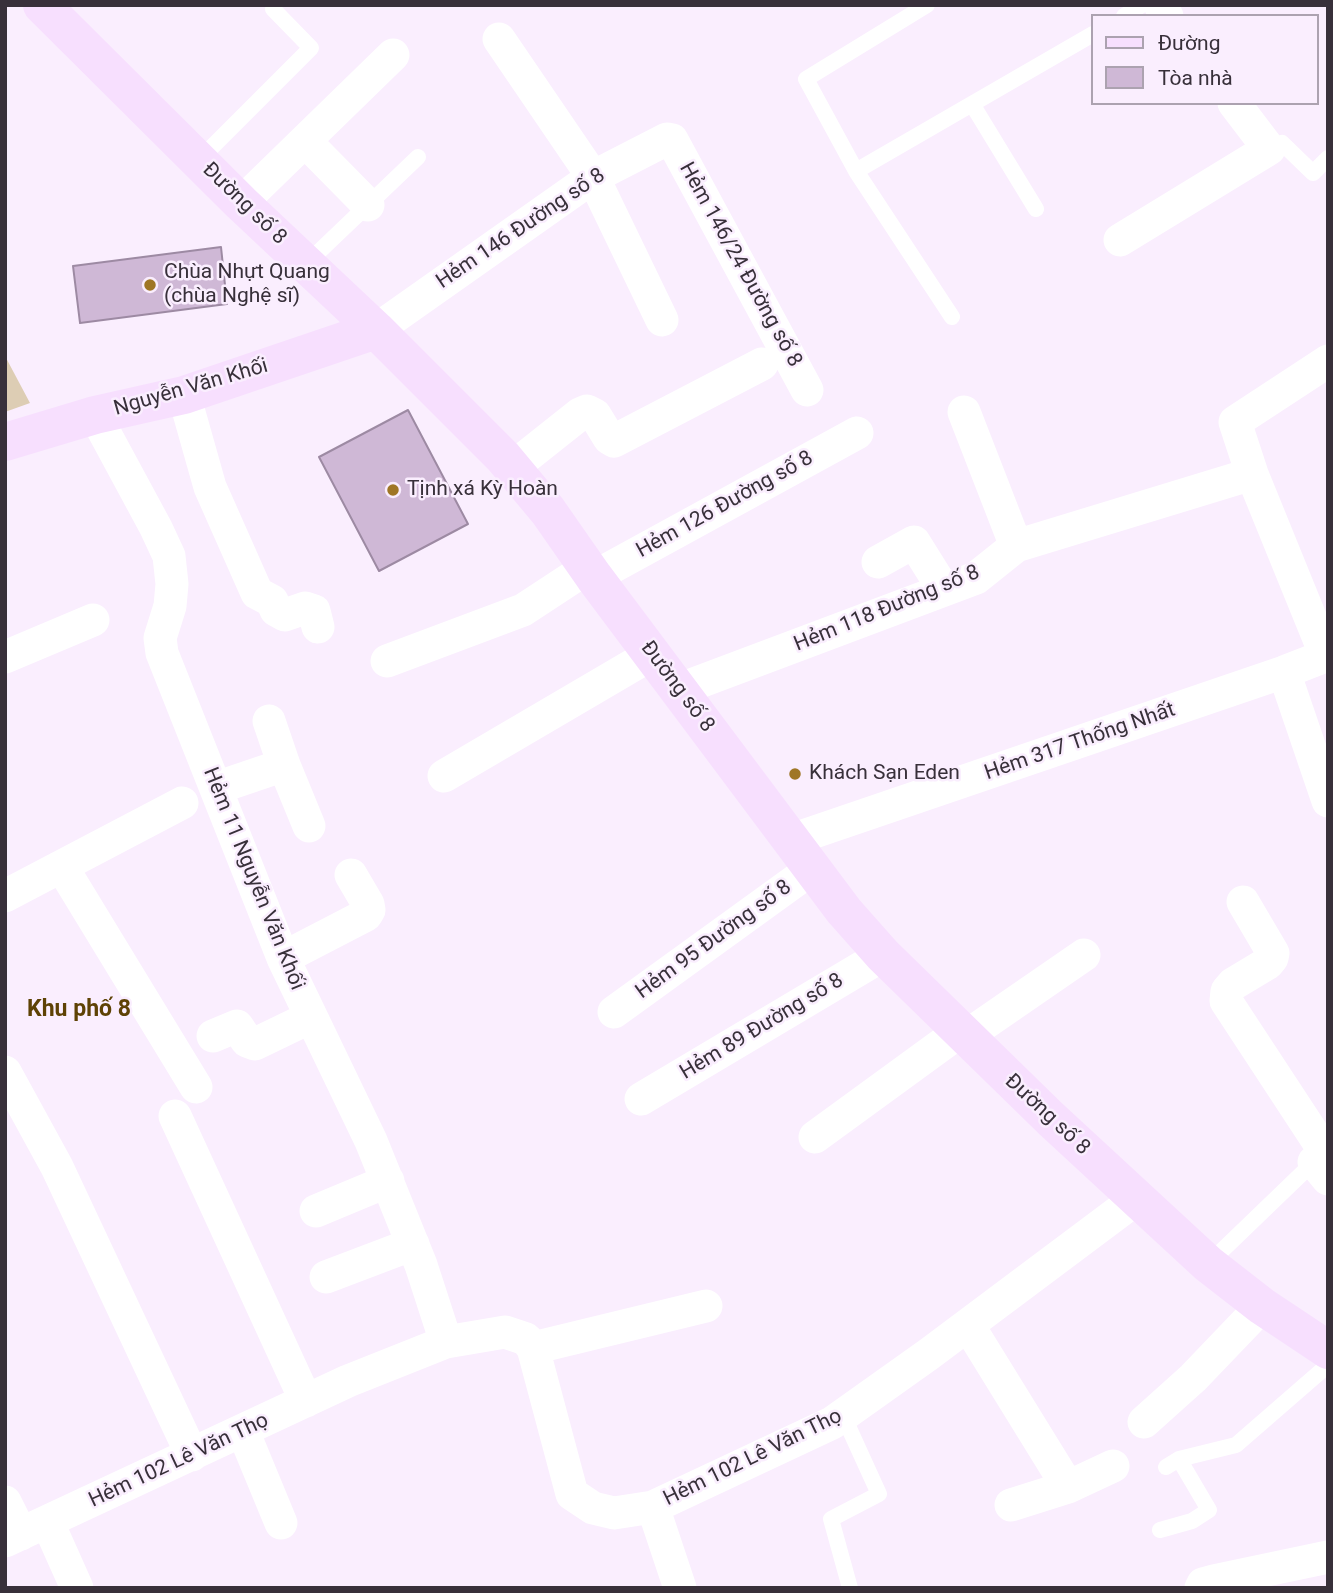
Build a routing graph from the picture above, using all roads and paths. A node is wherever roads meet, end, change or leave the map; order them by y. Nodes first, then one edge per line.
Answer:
1 (41, 5) edge
2 (927, 5) edge
3 (273, 9) dead end
4 (1092, 35) edge
5 (499, 38) dead end
6 (393, 55) dead end
7 (972, 104) junction
8 (1236, 105) edge
9 (671, 140) joint
10 (306, 141) junction
11 (1269, 149) junction
12 (418, 158) dead end
13 (1328, 158) edge
14 (199, 160) junction
15 (856, 171) junction
16 (593, 177) junction
17 (241, 204) junction
18 (368, 205) junction
19 (1036, 209) dead end
20 (1120, 240) dead end
21 (306, 264) junction
22 (952, 317) dead end
23 (662, 320) dead end
24 (376, 330) junction
25 (1328, 361) edge
26 (762, 364) dead end
27 (807, 390) dead end
28 (184, 395) junction
29 (964, 412) dead end
30 (95, 415) junction
31 (857, 433) dead end
32 (5, 442) edge
33 (512, 468) junction
34 (1252, 474) junction
35 (1016, 546) junction
36 (878, 562) dead end
37 (590, 573) junction
38 (944, 590) junction
39 (93, 620) dead end
40 (318, 627) dead end
41 (652, 654) junction
42 (1327, 655) edge
43 (5, 657) edge
44 (387, 661) dead end
45 (1284, 673) junction
46 (678, 690) junction
47 (269, 721) dead end
48 (284, 765) junction
49 (444, 776) dead end
50 (216, 788) junction
51 (1328, 802) edge
52 (182, 803) dead end
53 (309, 826) dead end
54 (802, 854) junction
55 (62, 867) junction
56 (351, 875) dead end
57 (5, 896) edge
58 (1243, 902) dead end
59 (883, 955) junction
60 (1084, 955) dead end
61 (283, 958) junction
62 (614, 1012) dead end
63 (312, 1017) junction
64 (962, 1034) junction
65 (213, 1036) dead end
66 (5, 1072) edge
67 (196, 1087) dead end
68 (641, 1099) dead end
69 (175, 1116) dead end
70 (815, 1137) dead end
71 (1324, 1161) edge
72 (388, 1181) junction
73 (1136, 1199) junction
74 (316, 1210) dead end
75 (413, 1244) junction
76 (1208, 1264) junction
77 (326, 1277) dead end
78 (706, 1306) dead end
79 (1262, 1306) junction
80 (968, 1325) junction
81 (446, 1342) junction
82 (533, 1348) junction
83 (1328, 1350) edge
84 (1328, 1365) edge
85 (306, 1401) junction
86 (843, 1415) junction
87 (1144, 1422) dead end
88 (243, 1431) junction
89 (192, 1455) junction
90 (1113, 1466) dead end
91 (1068, 1487) junction
92 (5, 1502) edge
93 (1011, 1505) dead end
94 (653, 1507) junction
95 (281, 1522) dead end
96 (1160, 1530) dead end
97 (25, 1533) edge
98 (1328, 1557) edge
99 (77, 1588) edge
100 (680, 1588) edge
101 (850, 1588) edge
102 (1201, 1588) edge

1 - 14 street, Đường số 8
2 - 15 lane
3 - 14 lane
4 - 7 lane
5 - 16 street
6 - 10 street
7 - 15 lane
7 - 19 lane
8 - 11 street
9 - 16 street, Hẻm 146 Đường số 8
9 - 27 street, Hẻm 146/24 Đường số 8
10 - 17 street
10 - 18 street
11 - 13 lane
11 - 20 street
12 - 18 lane
14 - 17 street, Đường số 8
15 - 22 lane
16 - 23 street
16 - 24 street, Hẻm 146 Đường số 8
17 - 21 street, Đường số 8
18 - 21 lane
21 - 24 street, Đường số 8
24 - 28 street, Nguyễn Văn Khối
24 - 33 street, Đường số 8
25 - 34 street
26 - 33 street
28 - 30 street, Nguyễn Văn Khối
28 - 40 street
29 - 35 street
30 - 32 street, Nguyễn Văn Khối
30 - 50 street, Hẻm 11 Nguyễn Văn Khối
31 - 37 street, Hẻm 126 Đường số 8
33 - 37 street, Đường số 8
34 - 35 street, Hẻm 118 Đường số 8
34 - 42 street
35 - 38 street, Hẻm 118 Đường số 8
36 - 38 street
37 - 41 street, Đường số 8
37 - 44 street, Hẻm 126 Đường số 8
38 - 46 street, Hẻm 118 Đường số 8
39 - 43 street
41 - 46 street, Đường số 8
41 - 49 street
42 - 45 street, Hẻm 317 Thống Nhất
45 - 51 street
45 - 54 street, Hẻm 317 Thống Nhất
46 - 54 street, Đường số 8
47 - 48 street
48 - 50 street
48 - 53 street
50 - 61 street, Hẻm 11 Nguyễn Văn Khối
52 - 55 street
54 - 59 street, Đường số 8
54 - 62 street, Hẻm 95 Đường số 8
55 - 57 street
55 - 67 street
56 - 61 street
58 - 71 street
59 - 64 street, Đường số 8
59 - 68 street, Hẻm 89 Đường số 8
60 - 64 street
61 - 63 street, Hẻm 11 Nguyễn Văn Khối
63 - 65 street
63 - 72 street, Hẻm 11 Nguyễn Văn Khối
64 - 70 street
64 - 73 street, Đường số 8
66 - 89 street
69 - 85 street
71 - 76 lane
72 - 74 street
72 - 75 street, Hẻm 11 Nguyễn Văn Khối
73 - 76 street, Đường số 8
73 - 80 street, Hẻm 102 Lê Văn Thọ
75 - 77 street
75 - 81 street, Hẻm 11 Nguyễn Văn Khối
76 - 79 street, Đường số 8
78 - 82 street
79 - 83 street, Đường số 8
79 - 87 street
80 - 86 street, Hẻm 102 Lê Văn Thọ
80 - 91 street
81 - 82 street, Hẻm 102 Lê Văn Thọ
81 - 85 street, Hẻm 102 Lê Văn Thọ
82 - 94 street, Hẻm 102 Lê Văn Thọ
84 - 96 lane
85 - 88 street, Hẻm 102 Lê Văn Thọ
86 - 94 street, Hẻm 102 Lê Văn Thọ
86 - 101 lane
88 - 89 street, Hẻm 102 Lê Văn Thọ
88 - 95 street
89 - 97 street, Hẻm 102 Lê Văn Thọ
90 - 91 street
91 - 93 street
92 - 97 street
94 - 100 street
97 - 99 street
98 - 102 street

